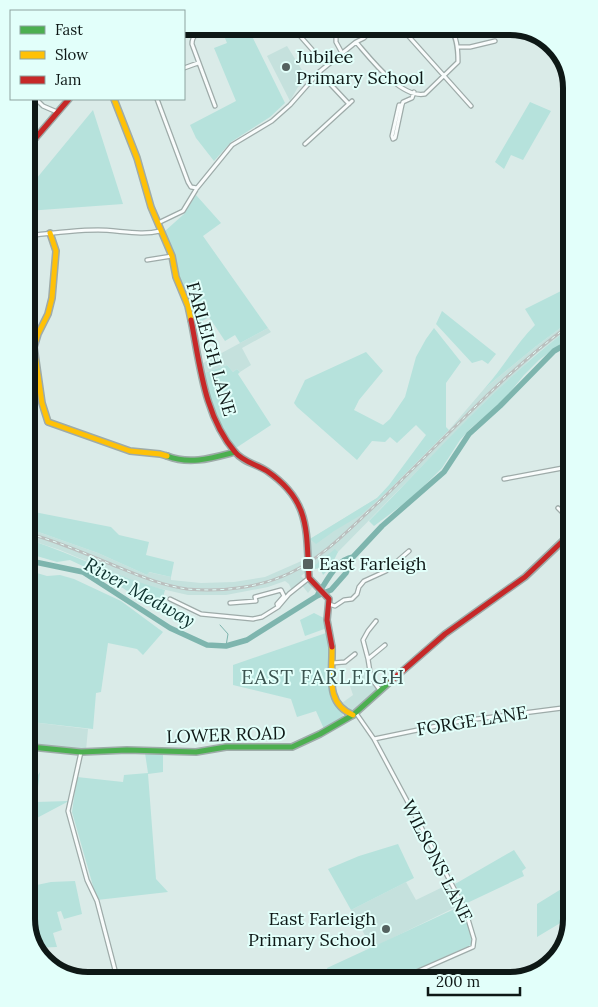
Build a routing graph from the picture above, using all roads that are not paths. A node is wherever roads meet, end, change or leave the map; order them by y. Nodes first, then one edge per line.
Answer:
1 (195, 35) edge
2 (302, 35) edge
3 (336, 35) edge
4 (367, 35) edge
5 (408, 35) edge
6 (454, 35) edge
7 (496, 41) dead end
8 (356, 42) junction
9 (458, 47) junction
10 (342, 53) junction
11 (316, 54) dead end
12 (198, 63) junction
13 (185, 68) edge
14 (319, 72) junction
15 (443, 74) junction
16 (414, 92) junction
17 (37, 100) edge
18 (68, 100) edge
19 (114, 100) edge
20 (157, 100) edge
21 (402, 105) junction
22 (215, 106) dead end
23 (471, 106) dead end
24 (58, 112) junction
25 (396, 118) junction
26 (400, 120) junction
27 (35, 138) edge
28 (305, 144) dead end
29 (197, 188) junction
30 (157, 223) junction
31 (160, 231) junction
32 (50, 233) junction
33 (35, 235) edge
34 (172, 256) junction
35 (148, 260) dead end
36 (35, 343) edge
37 (35, 353) edge
38 (234, 452) junction
39 (563, 468) edge
40 (504, 479) dead end
41 (558, 508) dead end
42 (563, 513) edge
43 (563, 541) edge
44 (409, 551) dead end
45 (309, 578) junction
46 (170, 600) dead end
47 (230, 603) dead end
48 (329, 603) junction
49 (278, 606) junction
50 (376, 621) dead end
51 (385, 645) dead end
52 (380, 650) junction
53 (384, 653) dead end
54 (354, 657) dead end
55 (368, 659) junction
56 (332, 663) junction
57 (380, 690) junction
58 (563, 708) edge
59 (344, 711) junction
60 (355, 714) junction
61 (344, 721) junction
62 (374, 739) junction
63 (35, 747) edge
64 (81, 752) junction
65 (116, 972) edge
66 (415, 972) edge

1 - 12 street
2 - 11 street
3 - 10 street
4 - 8 street
5 - 15 street
6 - 9 street
7 - 9 street
8 - 10 street
8 - 16 street
9 - 15 street
10 - 14 street
12 - 13 street
12 - 22 street
14 - 28 street
14 - 29 street
15 - 16 street
15 - 23 street
16 - 21 street
17 - 24 street
18 - 24 street
19 - 30 street, FARLEIGH LANE
20 - 29 street
21 - 25 street
21 - 26 street
24 - 27 street
25 - 26 street
25 - 26 street
29 - 30 street
30 - 31 street, FARLEIGH LANE
31 - 32 street
31 - 34 street, FARLEIGH LANE
32 - 33 street
32 - 36 street
34 - 35 street
34 - 38 street, FARLEIGH LANE
37 - 38 street
38 - 45 street, FARLEIGH LANE
39 - 40 street
41 - 42 street
43 - 57 street, LOWER ROAD
44 - 48 street
45 - 48 street
45 - 49 street
46 - 49 street
47 - 49 street
48 - 56 street
50 - 55 street
51 - 52 street
52 - 53 street
52 - 55 street
54 - 56 street
55 - 57 street
56 - 59 street
57 - 60 street, LOWER ROAD
58 - 62 street, FORGE LANE
59 - 60 street
59 - 61 street
60 - 61 street, LOWER ROAD
60 - 62 street
61 - 64 street, LOWER ROAD
62 - 66 street, WILSONS LANE
63 - 64 street, LOWER ROAD
64 - 65 street

